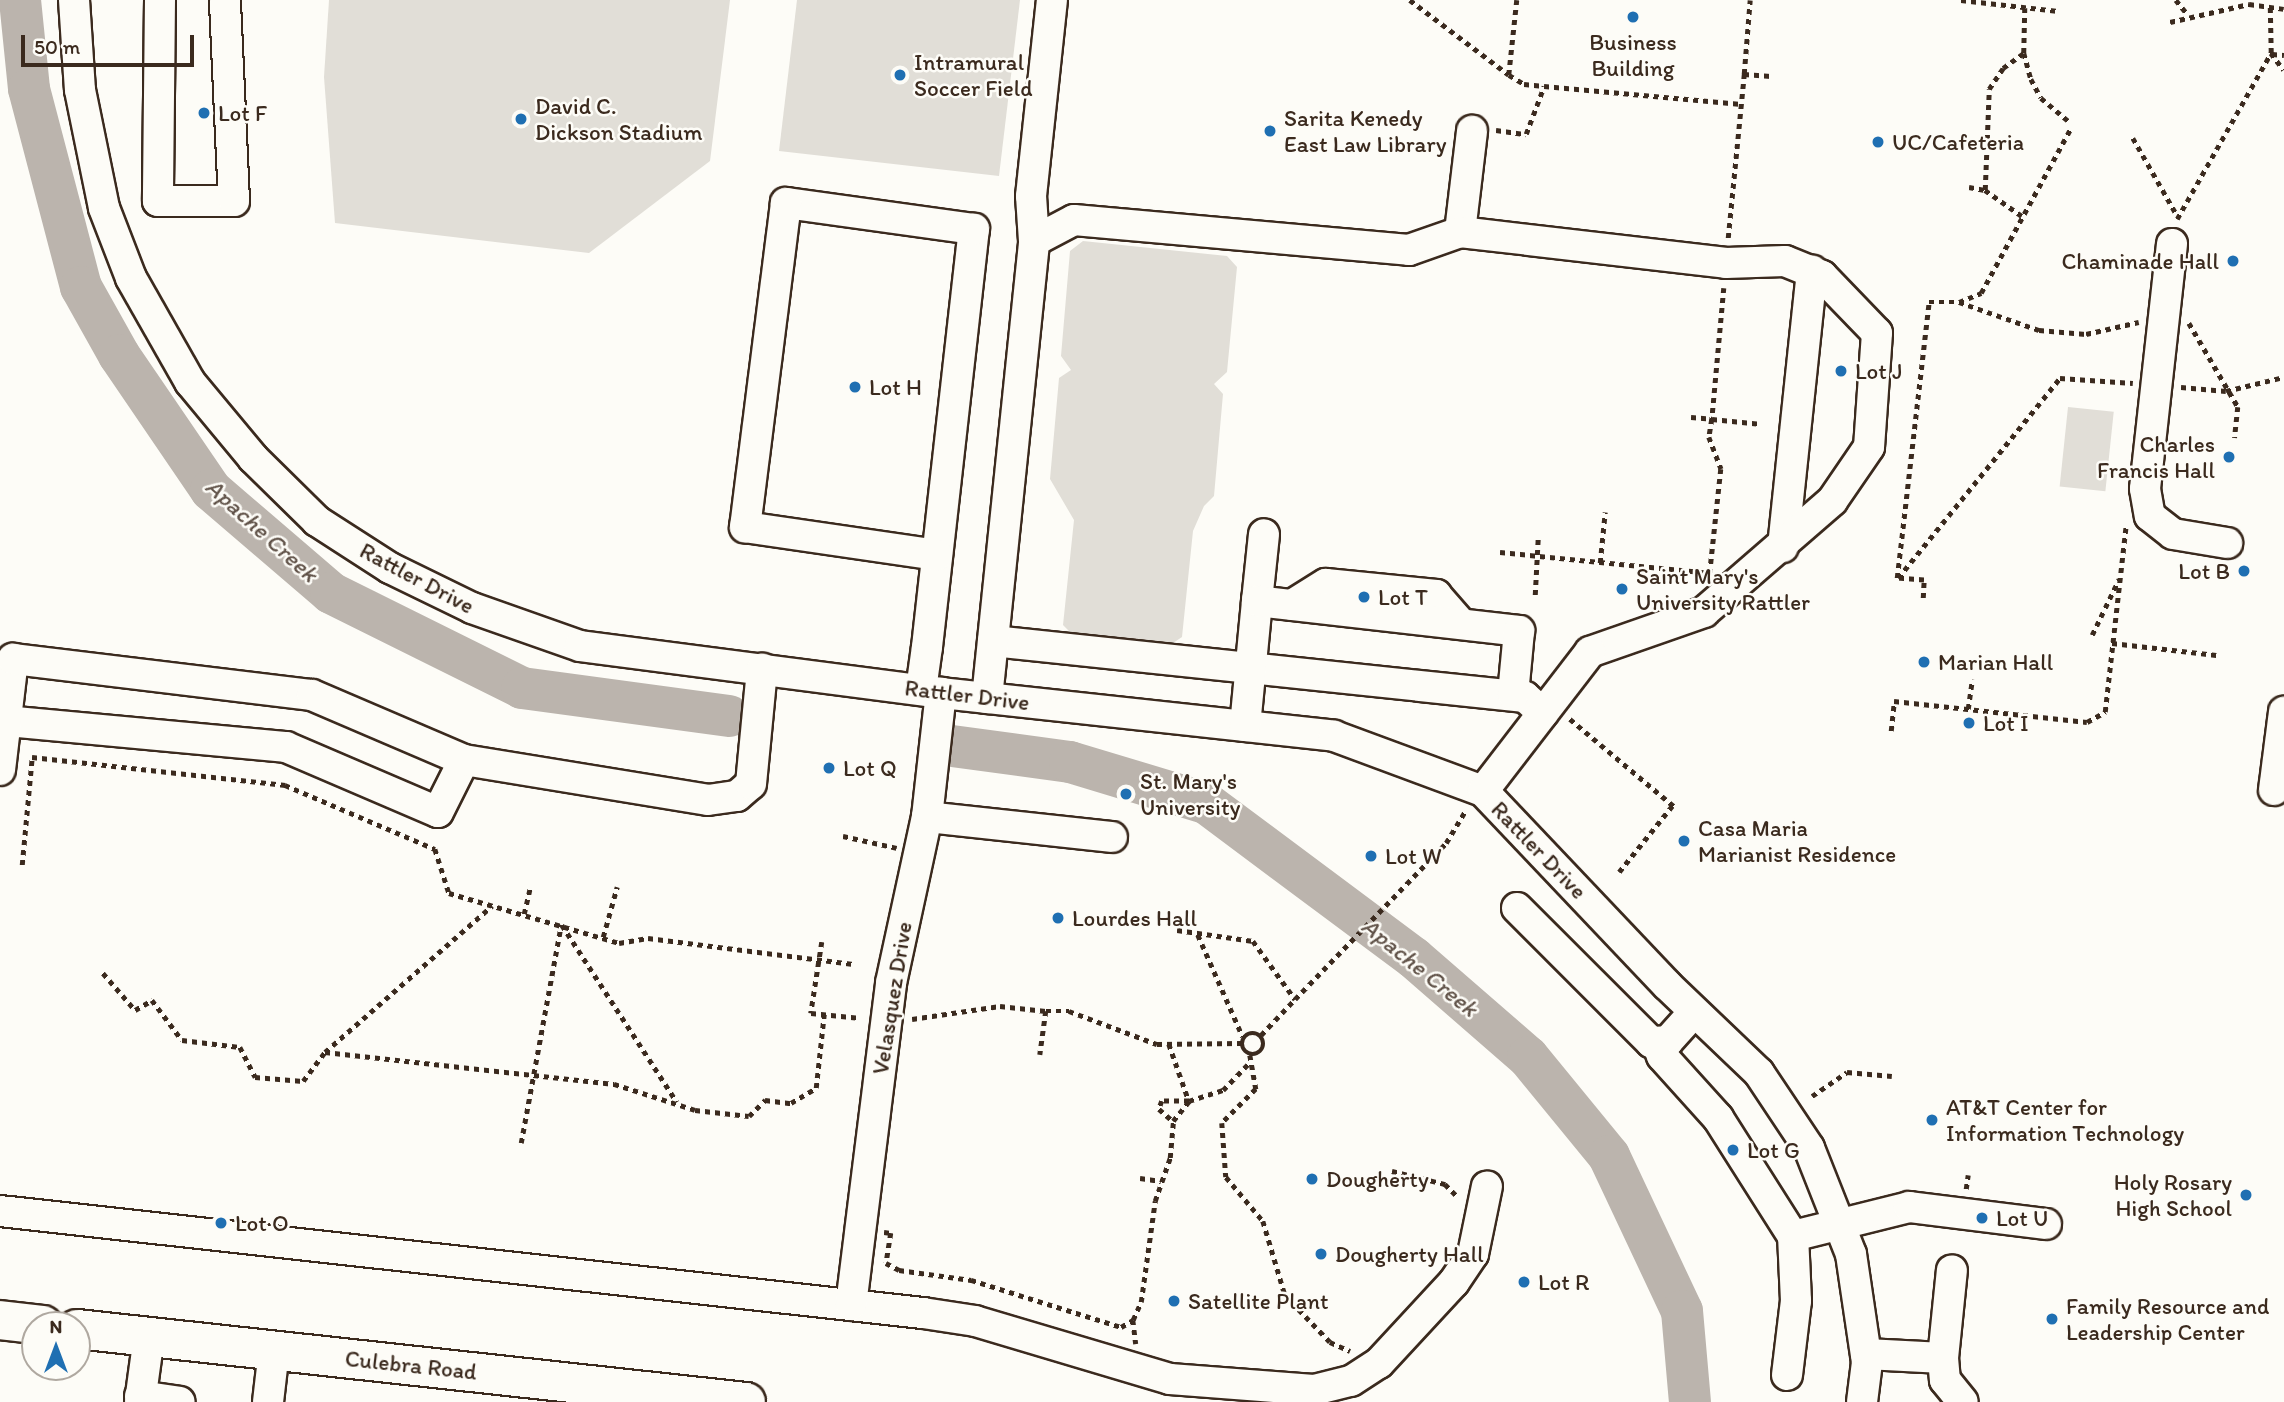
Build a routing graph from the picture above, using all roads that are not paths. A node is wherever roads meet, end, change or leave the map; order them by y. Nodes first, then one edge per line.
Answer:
1 (75, 0) edge
2 (160, 0) edge
3 (225, 0) edge
4 (1052, 0) edge
5 (1472, 131) road end
6 (1461, 232) junction
7 (1034, 241) junction
8 (2172, 244) dead end
9 (1812, 271) junction
10 (1264, 534) dead end
11 (2227, 543) dead end
12 (1783, 547) junction
13 (937, 555) junction
14 (1257, 601) junction
15 (993, 641) junction
16 (1251, 668) junction
17 (762, 669) junction
18 (931, 691) junction
19 (1513, 695) junction
20 (987, 698) junction
21 (2284, 712) edge
22 (1556, 716) junction
23 (6, 720) junction
24 (1245, 726) junction
25 (464, 760) junction
26 (0, 770) edge
27 (1476, 789) junction
28 (2274, 790) dead end
29 (927, 817) junction
30 (1112, 837) dead end
31 (1517, 908) dead end
32 (1694, 1012) junction
33 (1657, 1044) junction
34 (1487, 1186) dead end
35 (0, 1211) edge
36 (2046, 1224) dead end
37 (1840, 1226) junction
38 (1794, 1236) junction
39 (1952, 1270) dead end
40 (851, 1305) junction
41 (0, 1320) edge
42 (21, 1322) edge
43 (91, 1330) edge
44 (149, 1336) junction
45 (274, 1350) junction
46 (1866, 1354) junction
47 (1944, 1358) junction
48 (1787, 1375) dead end
49 (545, 1390) edge
50 (647, 1396) edge
51 (140, 1399) edge
52 (707, 1400) edge
53 (180, 1402) edge
54 (268, 1402) edge
55 (746, 1402) edge
56 (1862, 1402) edge
57 (1963, 1402) edge

1 - 17 street, Rattler Drive
2 - 3 street
4 - 7 street
5 - 6 street
6 - 7 street
6 - 9 street
7 - 15 street
8 - 11 street
9 - 12 street
9 - 12 street
10 - 14 street
12 - 22 street
13 - 13 street, Velasquez Drive
13 - 18 street, Velasquez Drive
14 - 16 street
14 - 19 street
15 - 16 street
15 - 20 street
16 - 19 street
16 - 24 street
17 - 18 street, Rattler Drive
17 - 25 street
18 - 20 street, Rattler Drive
18 - 29 street, Velasquez Drive
19 - 22 street
20 - 24 street, Rattler Drive
21 - 28 street
22 - 27 street
23 - 25 street
23 - 25 street
23 - 26 street
24 - 27 street, Rattler Drive
27 - 32 street, Rattler Drive
29 - 30 street
29 - 40 street, Velasquez Drive
31 - 33 street
32 - 33 street
32 - 37 street, Rattler Drive
33 - 38 street
34 - 40 street
35 - 40 street
36 - 37 street
37 - 38 street
37 - 46 street, Rattler Drive
38 - 48 street
39 - 47 street
41 - 42 main road
43 - 44 main road, Culebra Road
44 - 45 main road, Culebra Road
44 - 51 street
45 - 49 main road, Culebra Road
45 - 54 street
46 - 47 street
46 - 56 street, Rattler Drive
47 - 57 street
49 - 50 main road, Culebra Road
50 - 52 main road, Culebra Road
51 - 53 street
52 - 55 main road, Culebra Road

